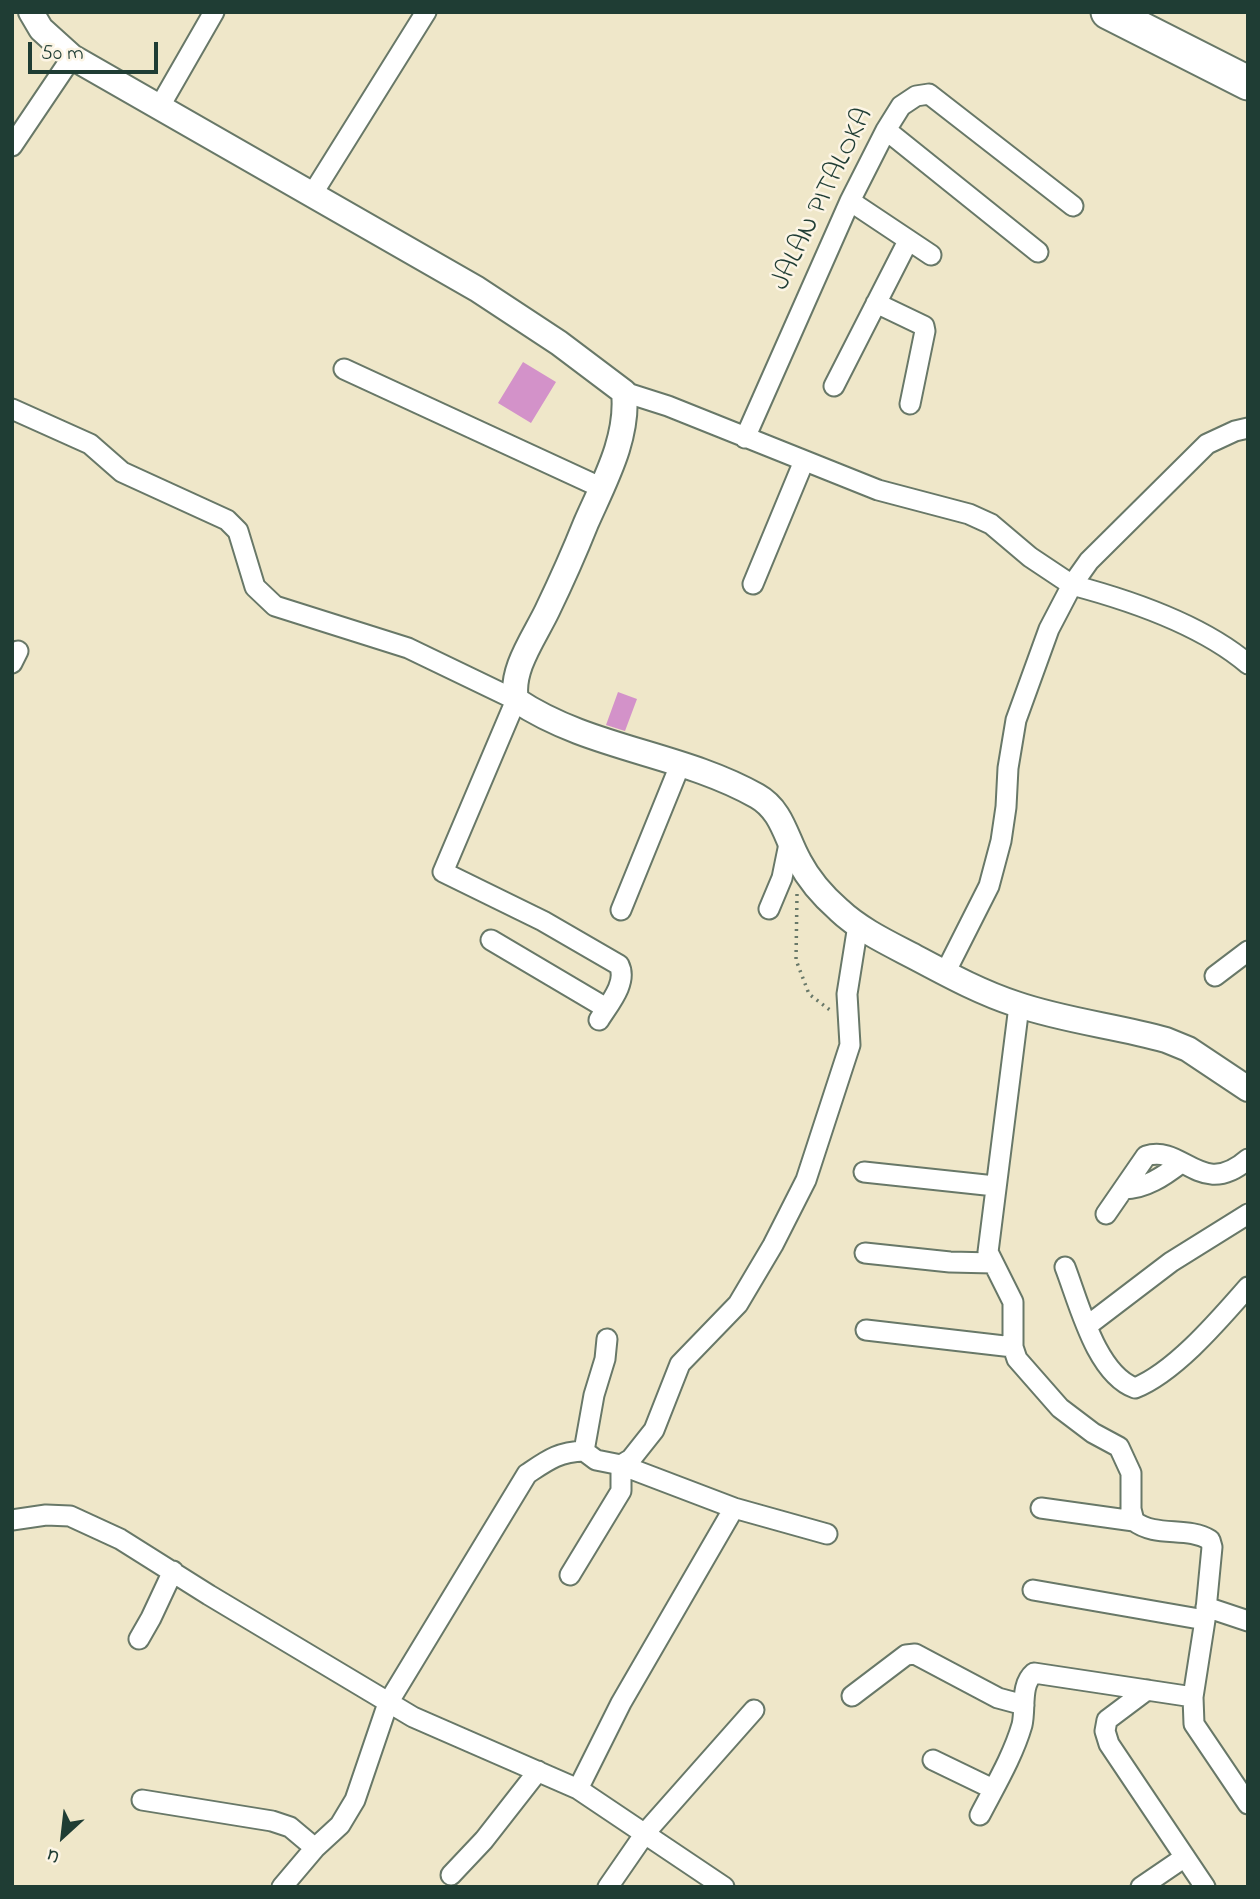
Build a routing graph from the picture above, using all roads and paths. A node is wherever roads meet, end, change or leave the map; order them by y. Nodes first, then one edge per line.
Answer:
1 (31, 12) edge
2 (214, 12) edge
3 (426, 12) edge
4 (1108, 12) edge
5 (72, 57) junction
6 (1248, 83) edge
7 (160, 106) junction
8 (886, 130) junction
9 (12, 146) edge
10 (313, 193) junction
11 (850, 201) junction
12 (1073, 206) dead end
13 (908, 241) junction
14 (1038, 252) dead end
15 (931, 255) dead end
16 (876, 303) junction
17 (344, 369) dead end
18 (834, 386) dead end
19 (624, 392) junction
20 (910, 404) dead end
21 (12, 409) edge
22 (1248, 428) edge
23 (745, 438) junction
24 (804, 461) junction
25 (602, 488) junction
26 (753, 584) dead end
27 (1072, 585) junction
28 (1248, 664) edge
29 (516, 700) junction
30 (680, 765) junction
31 (794, 850) junction
32 (769, 909) dead end
33 (621, 910) dead end
34 (858, 925) junction
35 (491, 940) dead end
36 (1248, 951) edge
37 (945, 972) junction
38 (1215, 976) dead end
39 (1019, 1006) junction
40 (850, 1045) junction
41 (1248, 1089) edge
42 (1248, 1158) edge
43 (864, 1172) dead end
44 (995, 1186) junction
45 (1106, 1214) dead end
46 (1248, 1214) edge
47 (865, 1252) dead end
48 (993, 1263) junction
49 (1065, 1267) dead end
50 (1248, 1287) edge
51 (1087, 1326) junction
52 (866, 1330) dead end
53 (607, 1339) dead end
54 (1013, 1347) junction
55 (584, 1451) junction
56 (621, 1465) junction
57 (734, 1508) junction
58 (1041, 1508) dead end
59 (12, 1520) edge
60 (1134, 1521) junction
61 (827, 1534) dead end
62 (173, 1571) junction
63 (570, 1576) dead end
64 (1033, 1590) dead end
65 (1210, 1612) junction
66 (1246, 1620) edge
67 (139, 1639) dead end
68 (1147, 1690) junction
69 (852, 1696) dead end
70 (1193, 1697) junction
71 (388, 1703) junction
72 (1024, 1705) junction
73 (754, 1710) dead end
74 (933, 1760) dead end
75 (538, 1771) junction
76 (578, 1788) junction
77 (993, 1789) junction
78 (142, 1800) dead end
79 (1248, 1804) edge
80 (980, 1815) dead end
81 (646, 1832) junction
82 (315, 1848) junction
83 (1185, 1857) junction
84 (451, 1875) dead end
85 (282, 1887) edge
86 (608, 1887) edge
87 (724, 1887) edge
88 (1141, 1887) edge
89 (1205, 1887) edge

1 - 5 street
2 - 7 street
3 - 10 street
4 - 6 highway
5 - 7 street
5 - 9 street
7 - 10 street
8 - 11 street, JALAN PITALOKA
8 - 12 street, JALAN PITALOKA
8 - 14 street
10 - 19 street
11 - 13 street
11 - 23 street, JALAN PITALOKA
13 - 15 street
13 - 16 street
16 - 18 street
16 - 20 street
17 - 25 street
19 - 23 street
19 - 25 street
21 - 29 street
22 - 27 street
23 - 24 street
24 - 26 street
24 - 27 street
25 - 29 street
27 - 28 street
27 - 37 street
29 - 30 street
29 - 35 street
30 - 31 street
30 - 33 street
31 - 32 street
31 - 34 street
31 - 40 path
34 - 37 street
34 - 40 street
36 - 38 street
37 - 39 street
39 - 41 street
39 - 44 street
40 - 56 street
42 - 45 street
43 - 44 street
44 - 48 street
46 - 51 street
47 - 48 street
48 - 54 street
49 - 51 street
50 - 51 street
52 - 54 street
53 - 55 street
54 - 60 street
55 - 56 street
55 - 71 street
56 - 57 street
56 - 63 street
57 - 61 street
57 - 76 street
58 - 60 street
59 - 62 street
60 - 65 street
62 - 67 street
62 - 71 street
64 - 65 street
65 - 66 street
65 - 70 street
68 - 70 street
68 - 72 street
68 - 83 street
69 - 72 street
70 - 79 street
71 - 75 street
71 - 82 street
72 - 77 street
73 - 81 street
74 - 77 street
75 - 76 street
75 - 84 street
76 - 81 street
77 - 80 street
78 - 82 street
81 - 86 street
81 - 87 street
82 - 85 street
83 - 88 street
83 - 89 street

